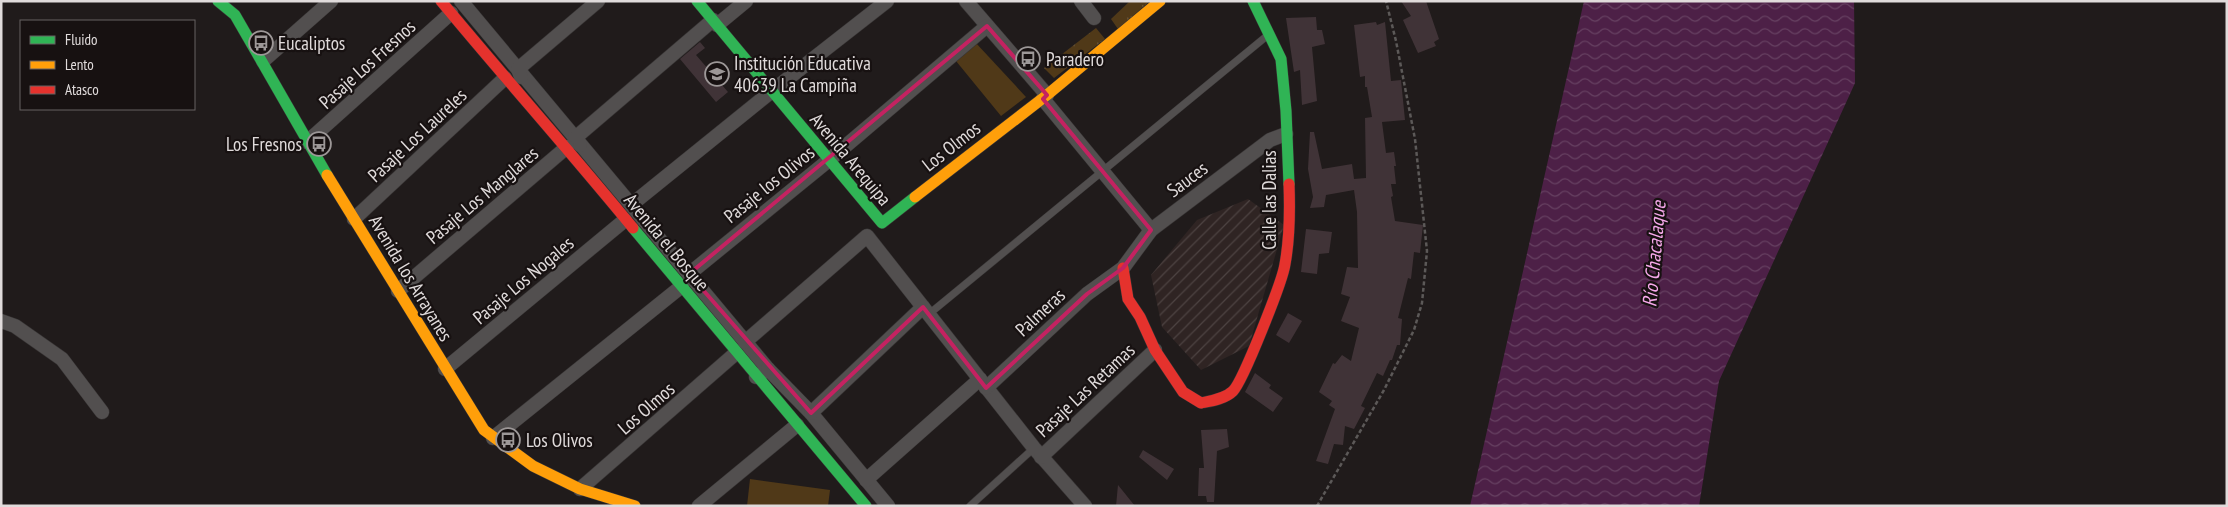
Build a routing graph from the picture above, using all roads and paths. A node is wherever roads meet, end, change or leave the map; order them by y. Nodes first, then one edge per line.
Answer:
1 (218, 1) edge
2 (331, 1) edge
3 (441, 1) edge
4 (598, 1) edge
5 (697, 1) edge
6 (746, 1) edge
7 (887, 1) edge
8 (966, 1) edge
9 (1081, 1) edge
10 (1160, 1) edge
11 (1253, 1) edge
12 (1386, 1) edge
13 (462, 2) edge
14 (451, 13) junction
15 (1094, 18) dead end
16 (715, 23) junction
17 (987, 26) junction
18 (1270, 33) junction
19 (263, 61) junction
20 (518, 69) junction
21 (505, 78) junction
22 (772, 91) junction
23 (1045, 97) junction
24 (523, 98) junction
25 (1286, 134) junction
26 (307, 142) junction
27 (571, 143) junction
28 (829, 160) junction
29 (584, 169) joint
30 (1102, 170) junction
31 (632, 205) junction
32 (354, 219) junction
33 (625, 220) junction
34 (882, 223) joint
35 (1151, 230) junction
36 (1123, 268) junction
37 (685, 280) junction
38 (398, 291) junction
39 (926, 311) junction
40 (1, 321) edge
41 (745, 342) junction
42 (1155, 350) junction
43 (736, 354) junction
44 (446, 368) junction
45 (768, 369) junction
46 (756, 377) junction
47 (983, 383) junction
48 (102, 412) dead end
49 (810, 413) junction
50 (797, 425) junction
51 (493, 438) junction
52 (1037, 452) junction
53 (866, 480) junction
54 (580, 489) junction
55 (635, 506) edge
56 (699, 506) edge
57 (866, 506) edge
58 (888, 506) edge
59 (970, 506) edge
60 (1085, 506) edge
61 (1317, 506) edge

1 - 19 street, Avenida los Arrayanes
2 - 19 street
3 - 14 street
4 - 20 street
5 - 16 street, Avenida Arequipa
6 - 16 street, Pasaje Los Manglares
7 - 22 street
8 - 17 street
9 - 15 street
10 - 23 street, Los Olmos
11 - 18 street, Calle las Dalias
12 - 61 path
13 - 20 street
14 - 21 street
14 - 26 street, Pasaje Los Fresnos
16 - 22 street, Avenida Arequipa
16 - 27 street, Pasaje Los Manglares
17 - 23 street
17 - 28 street, Pasaje los Olivos
18 - 25 street, Calle las Dalias
18 - 30 lane
19 - 26 street, Avenida los Arrayanes
20 - 24 street
20 - 27 street
21 - 24 street
21 - 32 street, Pasaje Los Laureles
22 - 28 street, Avenida Arequipa
22 - 31 street
23 - 30 street
23 - 34 street, Los Olmos
24 - 27 street
25 - 35 street, Sauces
25 - 42 street, Calle las Dalias
26 - 32 street, Avenida los Arrayanes
27 - 29 street
27 - 31 street
27 - 38 street, Pasaje Los Manglares
28 - 34 street, Avenida Arequipa
28 - 37 street, Pasaje los Olivos
29 - 33 street, Avenida el Bosque
30 - 35 street
30 - 39 lane
31 - 37 street
32 - 38 street, Avenida los Arrayanes
33 - 37 street, Avenida el Bosque
33 - 44 street, Pasaje Los Nogales
35 - 36 street, Sauces
36 - 42 street
36 - 47 street, Palmeras
37 - 41 street
37 - 43 street, Avenida el Bosque
37 - 51 street, Pasaje los Olivos
38 - 44 street, Avenida los Arrayanes
39 - 41 street
39 - 47 street
39 - 49 street
40 - 48 street
41 - 45 street
42 - 52 street, Pasaje Las Retamas
43 - 46 street, Avenida el Bosque
43 - 54 street, Los Olmos
44 - 51 street, Avenida los Arrayanes
45 - 46 street
45 - 49 street
46 - 50 street, Avenida el Bosque
47 - 52 street
47 - 53 street, Palmeras
49 - 53 street
50 - 56 street
50 - 57 street, Avenida el Bosque
51 - 54 street, Avenida los Arrayanes
52 - 59 lane
52 - 60 street
53 - 58 street
54 - 55 street, Avenida los Arrayanes

